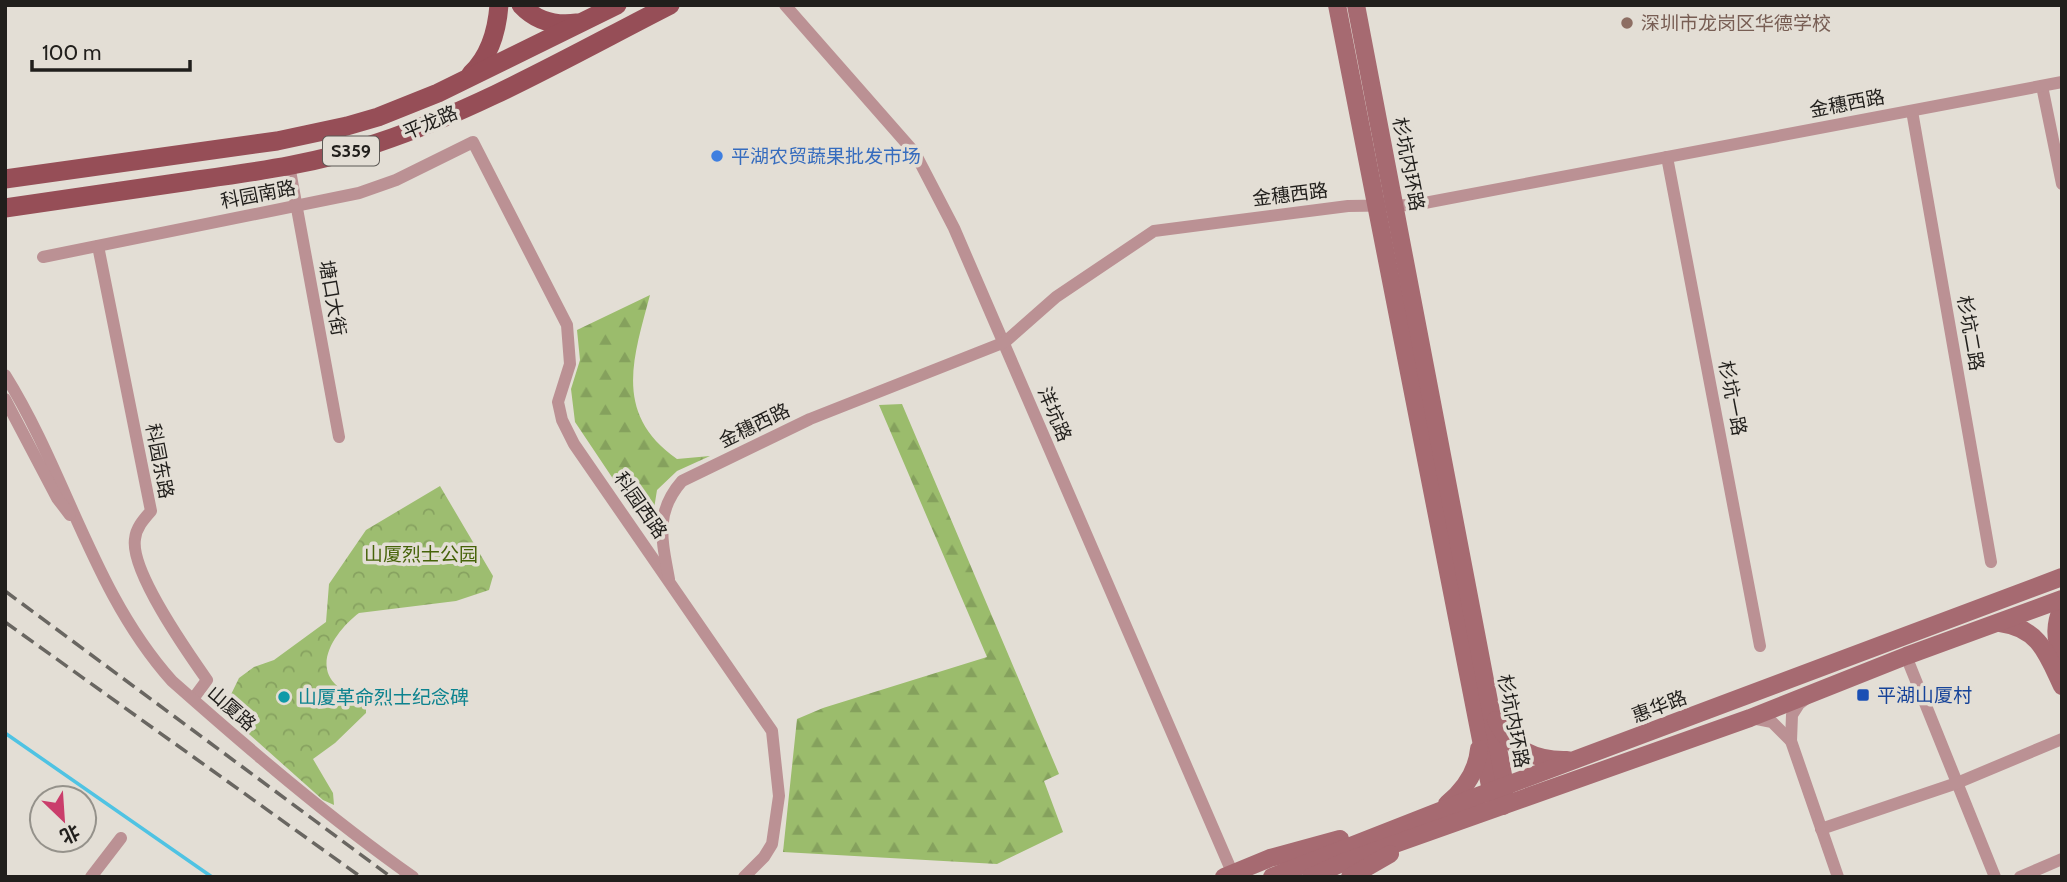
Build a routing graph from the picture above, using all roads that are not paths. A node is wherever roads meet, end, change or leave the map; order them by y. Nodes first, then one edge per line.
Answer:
1 (499, 5) edge
2 (521, 5) edge
3 (617, 5) edge
4 (670, 5) edge
5 (785, 5) edge
6 (1337, 5) edge
7 (1356, 5) edge
8 (585, 21) junction
9 (461, 81) junction
10 (2062, 82) edge
11 (2042, 86) junction
12 (1913, 111) junction
13 (474, 142) joint
14 (1667, 157) junction
15 (289, 165) junction
16 (5, 179) edge
17 (2062, 184) edge
18 (1377, 205) junction
19 (1396, 205) junction
20 (297, 206) junction
21 (5, 208) edge
22 (98, 246) junction
23 (43, 257) dead end
24 (1005, 342) junction
25 (5, 375) edge
26 (5, 399) edge
27 (338, 437) dead end
28 (77, 524) junction
29 (1991, 562) dead end
30 (2062, 577) edge
31 (669, 579) junction
32 (2062, 599) edge
33 (2062, 607) edge
34 (2000, 622) junction
35 (1760, 646) dead end
36 (2062, 654) edge
37 (1906, 656) junction
38 (2062, 686) edge
39 (1811, 694) junction
40 (193, 699) junction
41 (1491, 712) junction
42 (1750, 718) junction
43 (1480, 738) junction
44 (2062, 739) edge
45 (1791, 741) junction
46 (1574, 760) junction
47 (1957, 783) junction
48 (1498, 788) junction
49 (1503, 806) junction
50 (1438, 811) junction
51 (1414, 829) junction
52 (1821, 829) junction
53 (121, 838) dead end
54 (2062, 859) edge
55 (1228, 875) edge
56 (91, 877) edge
57 (413, 877) edge
58 (744, 877) edge
59 (1272, 877) edge
60 (1311, 877) edge
61 (1350, 877) edge
62 (1838, 877) edge
63 (1995, 877) edge
64 (2020, 877) edge

1 - 9 main road
2 - 8 main road
3 - 8 main road, 平龙路 / S359
4 - 15 main road, 平龙路 / S359
5 - 24 street, 洋坑路
6 - 18 street, 杉坑内环路
7 - 19 street, 杉坑内环路
8 - 9 main road, 平龙路 / S359
9 - 16 main road, 平龙路 / S359
10 - 11 street, 金穗西路
11 - 12 street, 金穗西路
11 - 17 street
12 - 14 street, 金穗西路
12 - 29 street, 杉坑二路
13 - 20 street, 科园南路
13 - 31 street, 科园西路
14 - 19 street, 金穗西路
14 - 35 street, 杉坑一路
15 - 20 street, 塘口大街
15 - 21 main road, 平龙路 / S359
18 - 19 street, 金穗西路
18 - 24 street, 金穗西路
18 - 43 street, 杉坑内环路
19 - 41 street, 杉坑内环路
20 - 22 street, 科园南路
20 - 27 street, 塘口大街
22 - 23 street, 科园南路
22 - 40 street, 科园东路
24 - 31 street, 金穗西路
24 - 55 street, 洋坑路
25 - 28 street, 山厦路
26 - 28 street, 山厦路
28 - 40 street, 山厦路
30 - 46 street, 惠华路
31 - 58 street, 科园西路
32 - 34 street, 惠华路
33 - 36 street
34 - 37 street, 惠华路
34 - 38 street
37 - 39 street, 惠华路
37 - 47 street
39 - 42 street, 惠华路
39 - 45 street
40 - 57 street, 山厦路
41 - 46 street
41 - 48 street, 杉坑内环路
42 - 45 street
42 - 49 street, 惠华路
43 - 48 street, 杉坑内环路
43 - 50 street
44 - 47 street
45 - 52 street
46 - 48 street, 惠华路
47 - 52 street
47 - 63 street
48 - 49 street, 杉坑内环路
48 - 50 street, 惠华路
49 - 51 street, 惠华路
50 - 51 street, 惠华路
51 - 55 street
51 - 59 street, 惠华路
51 - 60 street, 惠华路
51 - 61 street
52 - 62 street
53 - 56 street
54 - 64 street

